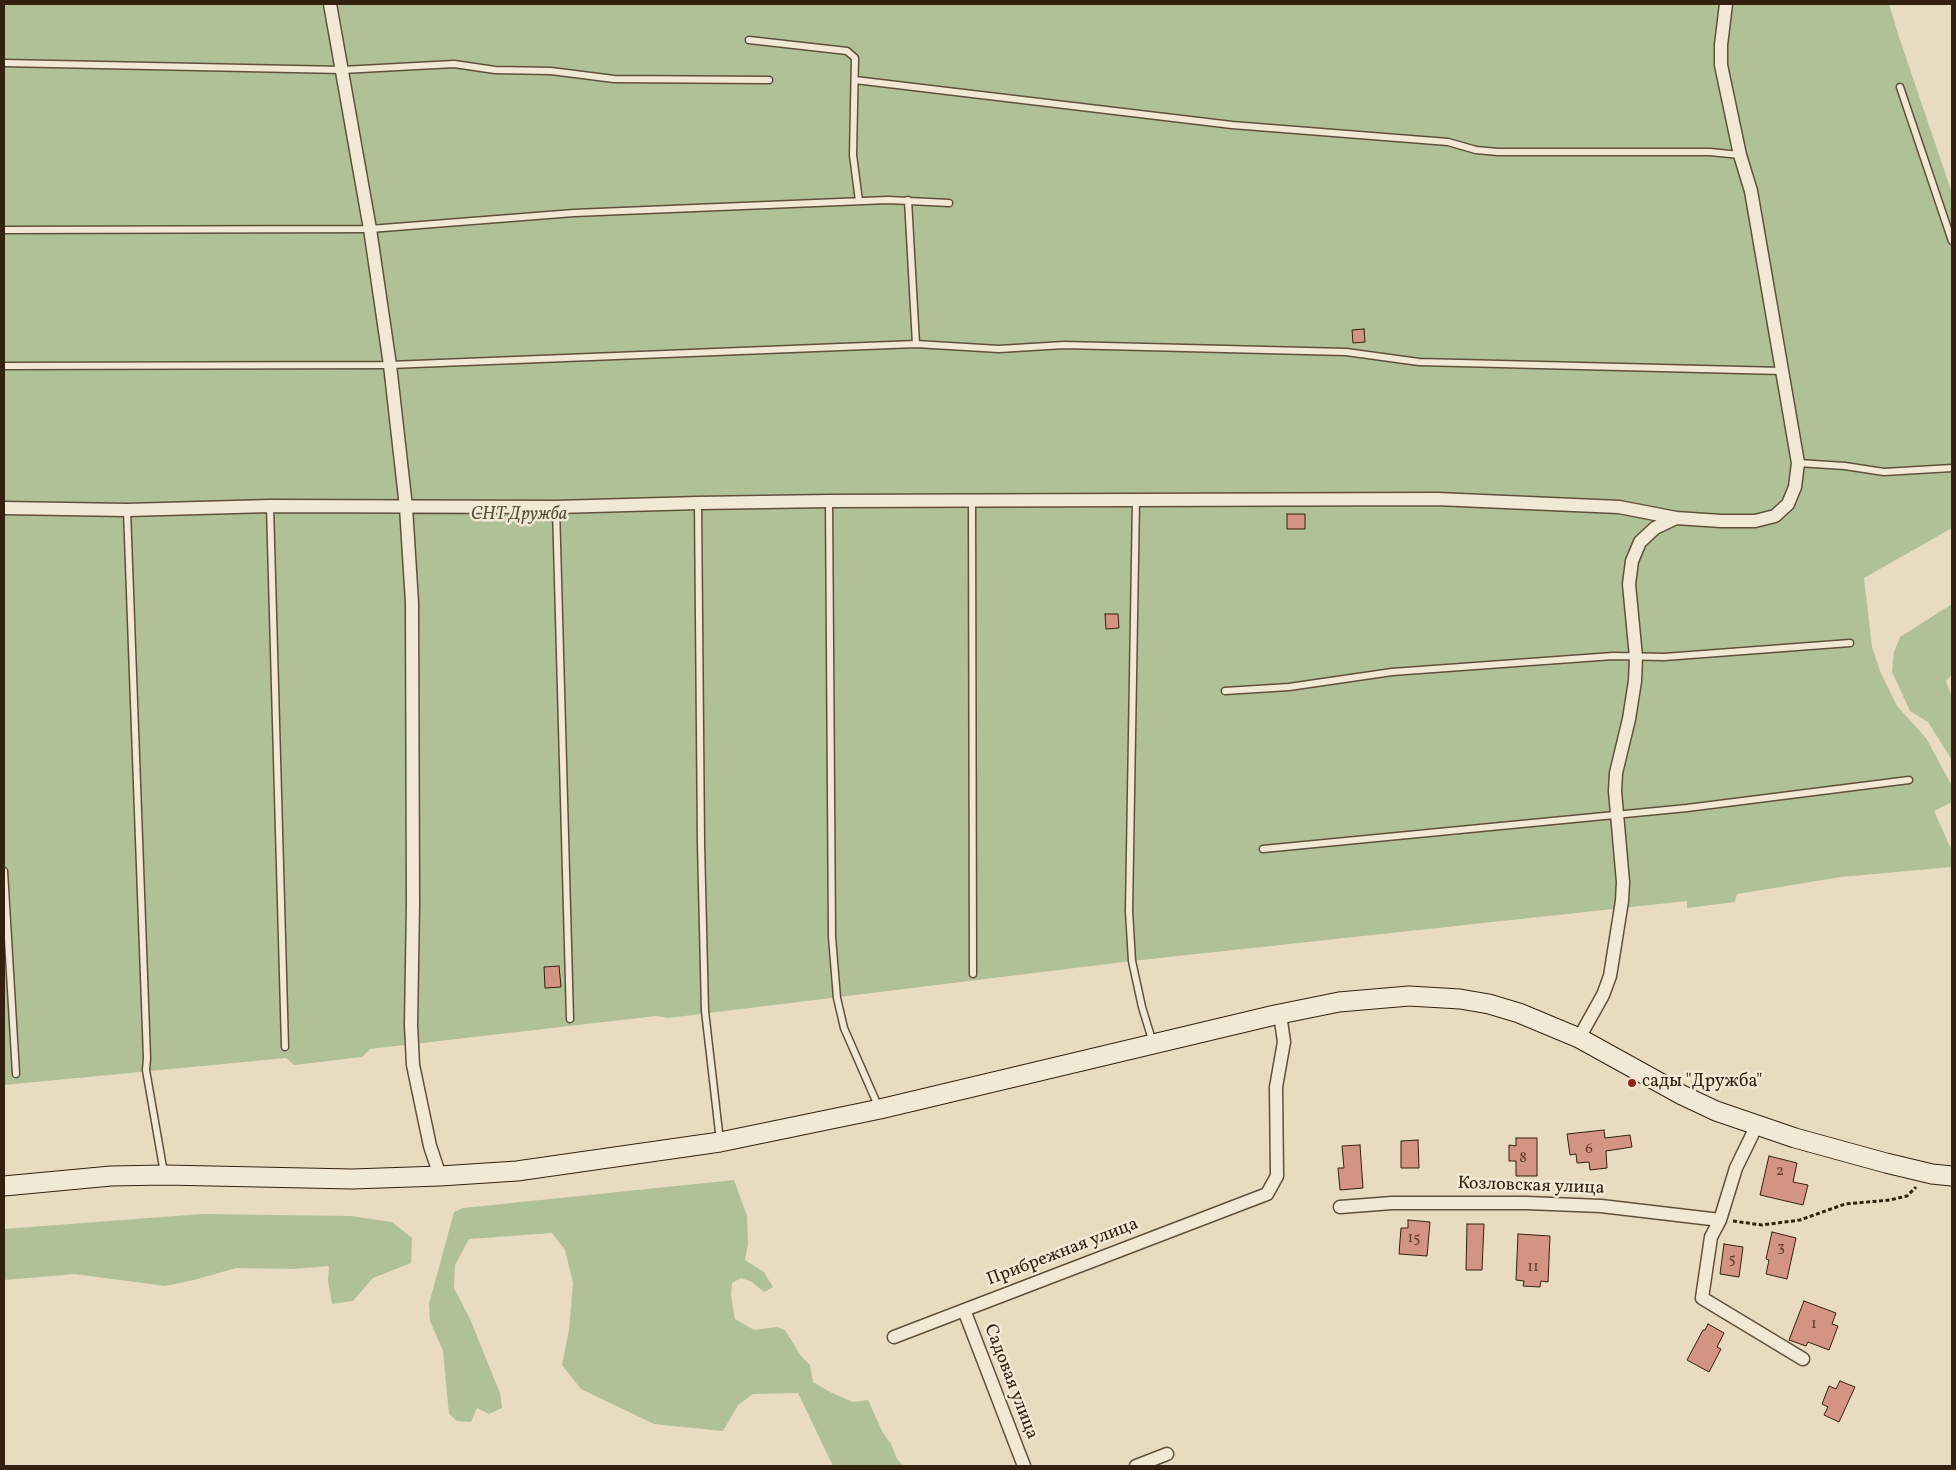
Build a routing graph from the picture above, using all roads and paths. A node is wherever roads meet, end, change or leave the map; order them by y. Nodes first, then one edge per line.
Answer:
1 (330, 4) edge
2 (1726, 4) edge
3 (750, 40) dead end
4 (4, 63) edge
5 (342, 70) junction
6 (769, 80) dead end
7 (856, 80) junction
8 (1900, 87) dead end
9 (1740, 155) junction
10 (908, 200) junction
11 (859, 201) junction
12 (950, 203) dead end
13 (370, 229) junction
14 (4, 230) edge
15 (1952, 241) edge
16 (916, 344) junction
17 (390, 365) junction
18 (4, 366) edge
19 (1782, 371) junction
20 (1798, 463) junction
21 (1952, 468) edge
22 (1136, 500) junction
23 (829, 501) junction
24 (972, 501) junction
25 (698, 503) junction
26 (270, 506) junction
27 (406, 507) junction
28 (4, 508) edge
29 (556, 508) junction
30 (127, 510) junction
31 (1676, 518) junction
32 (1850, 643) dead end
33 (1636, 657) junction
34 (1225, 691) dead end
35 (1909, 780) dead end
36 (1617, 815) junction
37 (1263, 849) dead end
38 (4, 871) edge
39 (973, 974) dead end
40 (1280, 1014) junction
41 (570, 1020) dead end
42 (1579, 1038) junction
43 (1153, 1044) junction
44 (285, 1047) dead end
45 (16, 1074) dead end
46 (880, 1109) junction
47 (1757, 1125) junction
48 (720, 1142) junction
49 (1932, 1174) junction
50 (165, 1175) junction
51 (440, 1176) junction
52 (1952, 1176) edge
53 (4, 1186) edge
54 (1340, 1207) dead end
55 (1720, 1220) junction
56 (964, 1310) junction
57 (894, 1337) dead end
58 (1803, 1360) dead end
59 (1167, 1454) dead end
60 (1024, 1466) edge
61 (1136, 1466) edge

1 - 5 street
2 - 9 street
3 - 7 lane
4 - 5 lane
5 - 6 lane
5 - 13 street
7 - 9 lane
7 - 11 lane
8 - 15 lane
9 - 19 street
10 - 11 lane
10 - 12 lane
10 - 16 lane
11 - 13 lane
13 - 14 lane
13 - 17 street
16 - 17 lane
16 - 19 lane
17 - 18 lane
17 - 27 street
19 - 20 street
20 - 21 lane
20 - 31 street
22 - 24 street
22 - 31 street
22 - 43 lane
23 - 24 street
23 - 25 street
23 - 46 lane
24 - 39 lane
25 - 29 street
25 - 48 lane
26 - 27 street
26 - 30 street
26 - 44 lane
27 - 29 street
27 - 51 street
28 - 30 street
29 - 41 lane
30 - 50 lane
31 - 33 street
32 - 33 lane
33 - 34 lane
33 - 36 street
35 - 36 lane
36 - 37 lane
36 - 42 street
38 - 45 lane
40 - 42 main road
40 - 43 main road
40 - 56 street, Прибрежная улица
42 - 47 main road
43 - 46 main road
46 - 48 main road
47 - 49 main road
47 - 55 street
48 - 51 main road
49 - 52 main road
49 - 55 path
50 - 51 main road
50 - 53 main road
54 - 55 street, Козловская улица
55 - 58 street
56 - 57 street, Прибрежная улица
56 - 60 street, Садовая улица
59 - 61 street

